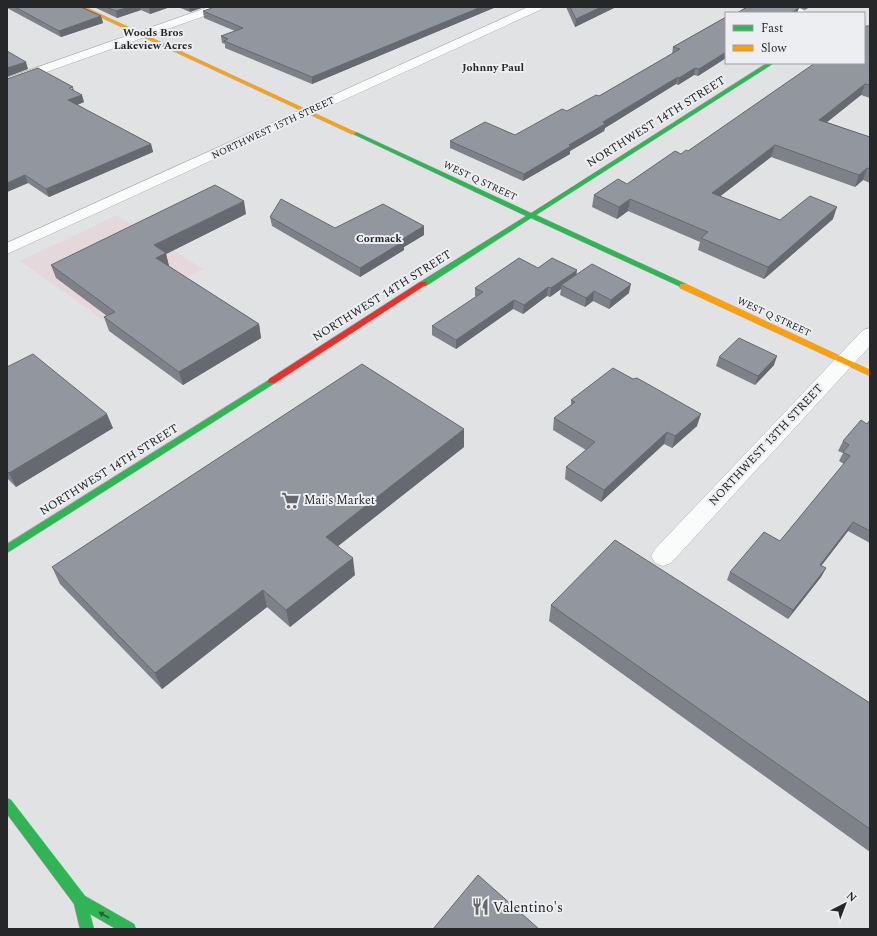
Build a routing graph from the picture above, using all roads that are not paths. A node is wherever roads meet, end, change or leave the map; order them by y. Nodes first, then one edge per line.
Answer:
1 (82, 7) edge
2 (220, 7) edge
3 (538, 7) edge
4 (780, 7) edge
5 (798, 12) edge
6 (141, 35) junction
7 (769, 64) edge
8 (7, 82) edge
9 (307, 112) junction
10 (530, 216) junction
11 (7, 249) edge
12 (870, 334) edge
13 (844, 361) junction
14 (870, 373) edge
15 (7, 549) edge
16 (663, 556) dead end
17 (7, 804) edge
18 (80, 901) junction
19 (87, 929) edge
20 (129, 929) edge

1 - 6 street, WEST Q STREET
2 - 6 street
3 - 9 street, NORTHWEST 15TH STREET
4 - 5 street
6 - 8 street
6 - 9 street, WEST Q STREET
7 - 10 street, NORTHWEST 14TH STREET
9 - 10 street, WEST Q STREET
9 - 11 street, NORTHWEST 15TH STREET
10 - 13 street, WEST Q STREET
10 - 15 street, NORTHWEST 14TH STREET
12 - 13 street, NORTHWEST 13TH STREET
13 - 14 street, WEST Q STREET
13 - 16 street, NORTHWEST 13TH STREET
17 - 18 street
18 - 19 street
20 -> 18 street

